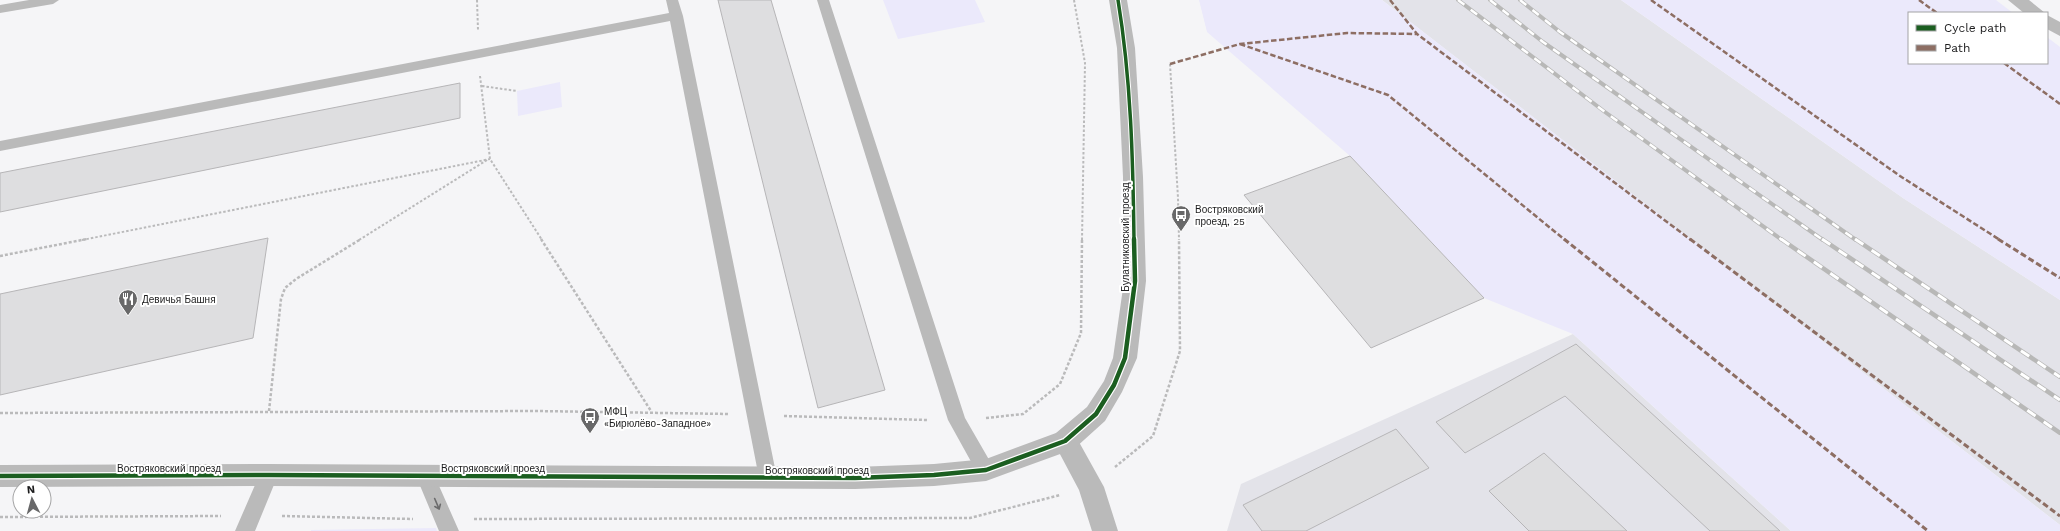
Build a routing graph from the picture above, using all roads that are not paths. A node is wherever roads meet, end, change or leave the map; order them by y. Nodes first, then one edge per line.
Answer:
1 (53, 0) edge
2 (672, 0) edge
3 (823, 0) edge
4 (1118, 0) edge
5 (2017, 0) edge
6 (0, 9) edge
7 (2035, 12) edge
8 (676, 16) junction
9 (2048, 22) edge
10 (2060, 30) edge
11 (0, 146) edge
12 (1065, 441) junction
13 (986, 470) junction
14 (269, 475) junction
15 (0, 476) edge
16 (425, 476) junction
17 (768, 478) junction
18 (248, 523) edge
19 (446, 525) edge
20 (1104, 531) edge

1 - 6 lane
2 - 8 lane
3 - 13 lane
4 - 12 street, Булатниковский проезд
5 - 7 street
8 - 11 lane
8 - 17 lane
9 - 10 street
12 - 13 street, Булатниковский проезд
12 - 20 street
13 - 17 street, Востряковский проезд
14 - 15 street, Востряковский проезд
14 - 16 street, Востряковский проезд
14 - 18 lane
16 - 17 street, Востряковский проезд
16 -> 19 lane

